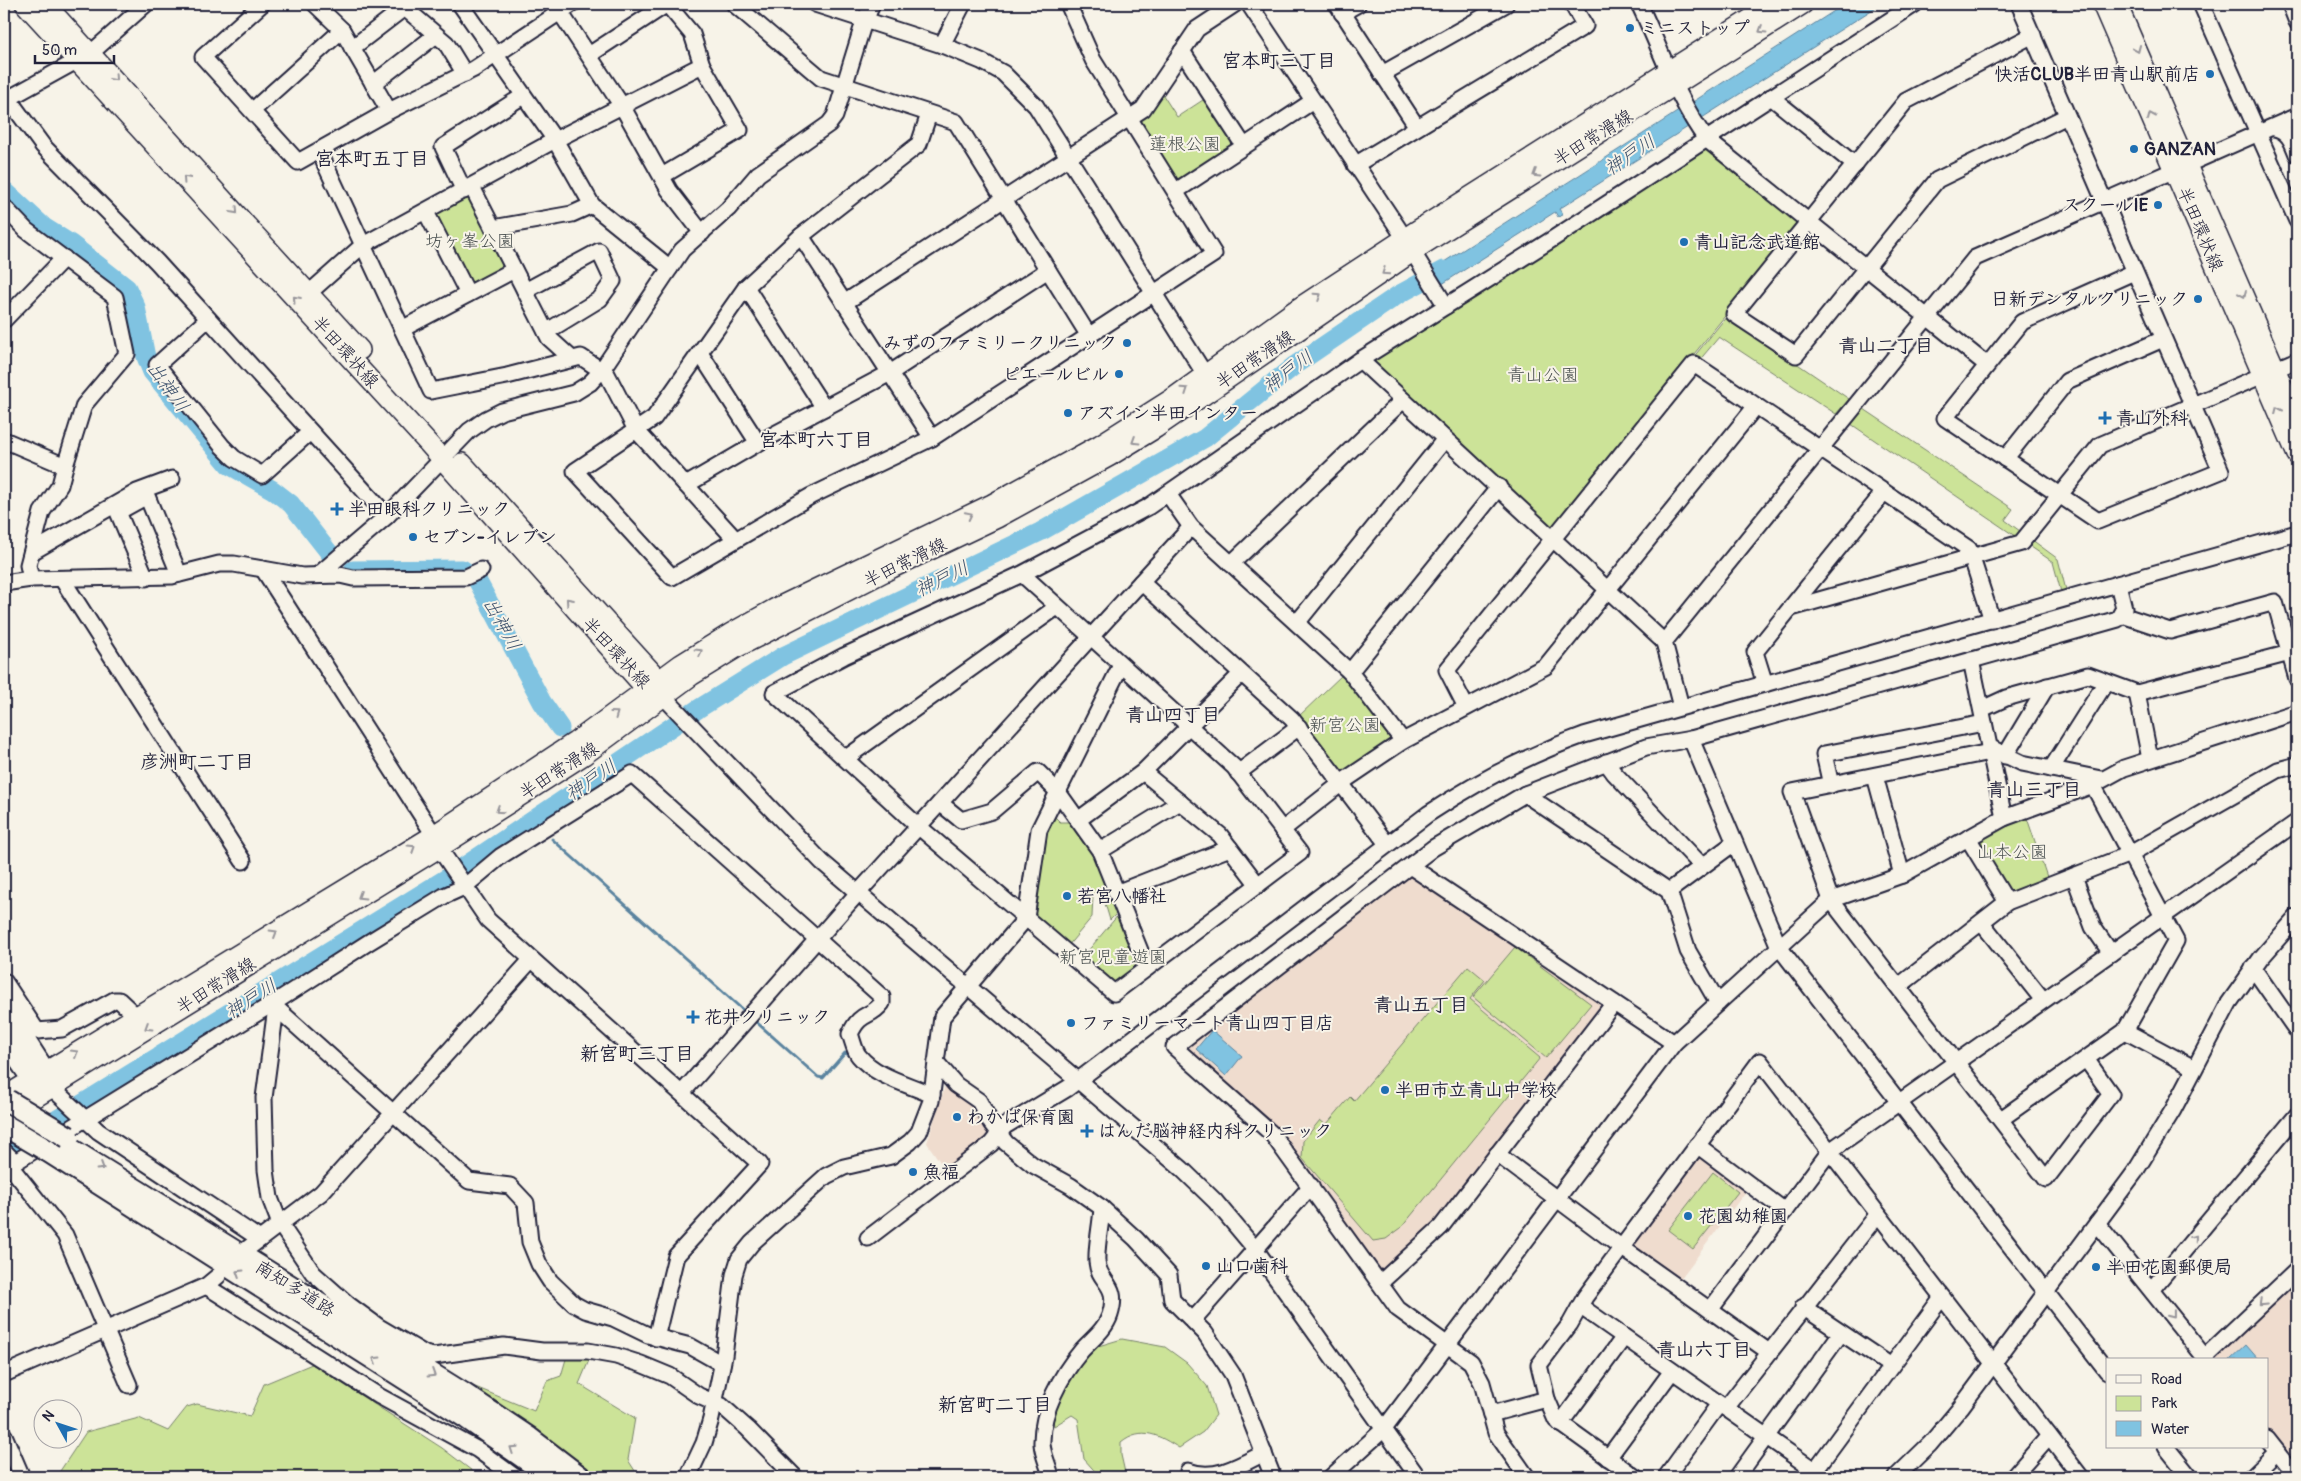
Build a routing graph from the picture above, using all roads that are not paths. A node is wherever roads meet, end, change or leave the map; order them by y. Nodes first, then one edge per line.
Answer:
1 (25, 4) edge
2 (45, 4) edge
3 (146, 4) edge
4 (315, 4) edge
5 (734, 4) edge
6 (815, 4) edge
7 (872, 4) edge
8 (963, 4) edge
9 (1069, 4) edge
10 (1235, 4) edge
11 (1249, 4) edge
12 (1358, 4) edge
13 (1506, 4) edge
14 (1572, 4) edge
15 (1639, 4) edge
16 (1774, 4) edge
17 (1803, 4) edge
18 (1915, 4) edge
19 (2019, 4) edge
20 (2102, 4) edge
21 (2118, 4) edge
22 (2201, 4) edge
23 (2290, 4) edge
24 (256, 6) edge
25 (402, 6) edge
26 (465, 6) edge
27 (566, 8) edge
28 (1340, 8) edge
29 (865, 20) junction
30 (2297, 22) edge
31 (342, 30) junction
32 (436, 35) junction
33 (2032, 35) junction
34 (942, 45) junction
35 (352, 48) junction
36 (1182, 51) junction
37 (589, 55) junction
38 (495, 56) junction
39 (84, 58) junction
40 (702, 65) junction
41 (465, 74) junction
42 (1382, 74) junction
43 (373, 84) junction
44 (844, 86) junction
45 (1676, 86) junction
46 (523, 96) junction
47 (5, 97) edge
48 (1770, 97) junction
49 (1313, 101) junction
50 (622, 106) junction
51 (252, 111) junction
52 (389, 111) junction
53 (929, 114) junction
54 (2067, 116) junction
55 (1129, 117) junction
56 (2295, 117) edge
57 (1418, 127) junction
58 (2274, 128) junction
59 (1703, 134) junction
60 (2258, 135) junction
61 (2288, 136) junction
62 (555, 140) junction
63 (1244, 146) junction
64 (319, 151) junction
65 (2297, 154) edge
66 (1068, 157) junction
67 (1355, 165) junction
68 (1855, 165) junction
69 (2181, 168) junction
70 (662, 176) junction
71 (468, 189) junction
72 (1176, 191) junction
73 (1004, 200) junction
74 (2104, 202) junction
75 (592, 205) junction
76 (4, 207) edge
77 (426, 212) junction
78 (2297, 220) edge
79 (1808, 221) junction
80 (493, 228) junction
81 (702, 233) junction
82 (800, 236) junction
83 (363, 245) junction
84 (1413, 253) junction
85 (64, 258) junction
86 (670, 268) junction
87 (1866, 268) junction
88 (514, 270) junction
89 (1048, 270) junction
90 (2134, 272) junction
91 (746, 287) junction
92 (525, 291) junction
93 (309, 293) junction
94 (468, 294) junction
95 (1154, 294) junction
96 (1442, 301) junction
97 (844, 303) junction
98 (1926, 317) junction
99 (208, 319) junction
100 (4, 320) edge
101 (402, 329) junction
102 (546, 332) junction
103 (1089, 336) junction
104 (2163, 338) junction
105 (700, 352) junction
106 (571, 358) junction
107 (1360, 360) junction
108 (2297, 360) edge
109 (1987, 365) junction
110 (601, 371) junction
111 (2269, 372) junction
112 (890, 373) junction
113 (1209, 382) junction
114 (1403, 400) junction
115 (2193, 405) junction
116 (1756, 406) junction
117 (824, 408) junction
118 (2297, 419) edge
119 (636, 430) junction
120 (310, 432) junction
121 (932, 438) junction
122 (1445, 438) junction
123 (4, 440) edge
124 (758, 443) junction
125 (1820, 449) junction
126 (446, 455) junction
127 (2297, 455) edge
128 (2005, 458) junction
129 (65, 466) junction
130 (172, 479) dead end
131 (686, 485) junction
132 (1499, 488) junction
133 (1884, 492) junction
134 (1168, 494) junction
135 (2060, 496) junction
136 (387, 516) junction
137 (1191, 527) junction
138 (2297, 533) edge
139 (1554, 538) junction
140 (735, 539) junction
141 (32, 552) junction
142 (1973, 556) junction
143 (1231, 564) junction
144 (263, 569) junction
145 (481, 570) dead end
146 (179, 574) junction
147 (1022, 574) junction
148 (318, 575) junction
149 (146, 578) junction
150 (31, 579) junction
151 (62, 579) junction
152 (1141, 582) junction
153 (4, 584) edge
154 (2118, 584) junction
155 (1608, 589) junction
156 (1057, 607) junction
157 (1791, 608) junction
158 (2122, 615) junction
159 (1992, 620) junction
160 (1297, 623) junction
161 (1091, 637) junction
162 (1664, 642) junction
163 (2290, 653) junction
164 (1971, 660) junction
165 (1121, 665) junction
166 (1350, 672) junction
167 (1241, 674) junction
168 (2297, 679) edge
169 (2106, 682) junction
170 (1765, 684) junction
171 (2047, 686) junction
172 (2137, 693) junction
173 (662, 694) junction
174 (1466, 707) junction
175 (1680, 707) junction
176 (2297, 712) edge
177 (1983, 716) junction
178 (1189, 726) junction
179 (1299, 727) junction
180 (1690, 738) junction
181 (1403, 741) junction
182 (1995, 752) junction
183 (846, 758) junction
184 (2150, 759) junction
185 (1606, 762) junction
186 (2297, 765) edge
187 (2051, 769) junction
188 (1144, 772) junction
189 (1238, 773) junction
190 (1875, 776) junction
191 (2097, 782) junction
192 (1342, 783) junction
193 (1830, 785) junction
194 (1058, 792) junction
195 (1524, 794) junction
196 (1180, 802) junction
197 (940, 803) junction
198 (2004, 818) junction
199 (1078, 820) junction
200 (2297, 822) edge
201 (918, 826) junction
202 (1282, 830) junction
203 (1968, 838) junction
204 (1734, 842) junction
205 (1387, 844) junction
206 (439, 847) junction
207 (1230, 848) junction
208 (1100, 851) junction
209 (2130, 854) junction
210 (243, 861) dead end
211 (1410, 866) junction
212 (1702, 866) junction
213 (1902, 875) junction
214 (2074, 876) junction
215 (462, 884) junction
216 (1258, 885) junction
217 (1669, 891) junction
218 (1116, 893) junction
219 (857, 894) junction
220 (1831, 900) junction
221 (2007, 902) junction
222 (2163, 916) junction
223 (1026, 918) junction
224 (2296, 920) edge
225 (1982, 923) junction
226 (818, 940) junction
227 (1779, 947) junction
228 (2111, 953) junction
229 (531, 960) junction
230 (1147, 968) junction
231 (2253, 968) junction
232 (4, 981) edge
233 (968, 986) junction
234 (1899, 986) junction
235 (2043, 1000) junction
236 (1614, 1002) junction
237 (1718, 1003) junction
238 (272, 1004) junction
239 (4, 1009) edge
240 (136, 1016) junction
241 (2125, 1031) junction
242 (2297, 1031) edge
243 (4, 1037) edge
244 (1674, 1043) junction
245 (2086, 1059) junction
246 (1956, 1061) junction
247 (936, 1062) junction
248 (2194, 1068) junction
249 (1077, 1080) junction
250 (47, 1083) junction
251 (682, 1093) junction
252 (932, 1094) junction
253 (4, 1098) edge
254 (1899, 1103) junction
255 (4, 1109) edge
256 (394, 1113) junction
257 (2297, 1115) edge
258 (4, 1116) edge
259 (86, 1118) junction
260 (2001, 1118) junction
261 (4, 1125) edge
262 (998, 1133) junction
263 (58, 1143) junction
264 (1697, 1146) junction
265 (1830, 1151) junction
266 (1497, 1154) junction
267 (9, 1161) edge
268 (1311, 1186) junction
269 (1557, 1200) junction
270 (1102, 1208) junction
271 (1785, 1211) junction
272 (1878, 1214) junction
273 (2097, 1223) junction
274 (280, 1224) junction
275 (868, 1238) dead end
276 (260, 1239) junction
277 (1621, 1247) junction
278 (247, 1249) dead end
279 (1256, 1250) junction
280 (2297, 1270) edge
281 (218, 1276) dead end
282 (1380, 1283) junction
283 (206, 1286) junction
284 (2152, 1289) junction
285 (2046, 1292) junction
286 (1942, 1297) junction
287 (1580, 1306) junction
288 (1803, 1308) junction
289 (1710, 1310) junction
290 (1193, 1320) junction
291 (106, 1329) junction
292 (1842, 1333) junction
293 (1624, 1337) junction
294 (656, 1338) junction
295 (1448, 1344) junction
296 (1769, 1352) junction
297 (2205, 1358) edge
298 (2207, 1358) edge
299 (722, 1364) junction
300 (1994, 1364) junction
301 (1891, 1366) junction
302 (2106, 1370) edge
303 (1672, 1371) junction
304 (4, 1374) edge
305 (129, 1385) dead end
306 (1547, 1399) junction
307 (714, 1402) junction
308 (1723, 1406) junction
309 (1491, 1414) junction
310 (1560, 1424) junction
311 (1384, 1429) junction
312 (4, 1435) edge
313 (2049, 1436) junction
314 (1767, 1437) junction
315 (2268, 1440) edge
316 (2167, 1448) edge
317 (2277, 1452) junction
318 (1264, 1453) junction
319 (1608, 1458) junction
320 (1188, 1471) dead end
321 (1817, 1475) edge
322 (22, 1477) edge
323 (515, 1477) edge
324 (552, 1477) edge
325 (580, 1477) edge
326 (688, 1477) edge
327 (794, 1477) edge
328 (1051, 1477) edge
329 (1273, 1477) edge
330 (1331, 1477) edge
331 (1418, 1477) edge
332 (1527, 1477) edge
333 (1635, 1477) edge
334 (1666, 1477) edge
335 (1737, 1477) edge
336 (1896, 1477) edge
337 (2013, 1477) edge
338 (2081, 1477) edge
339 (2190, 1477) edge
340 (2251, 1477) edge
341 (2297, 1477) edge

1 - 39 main road, 半田環状線
2 - 39 main road, 半田環状線
3 - 39 street
4 - 31 street
5 - 44 street
6 - 29 street
7 - 29 street
8 - 34 street
9 - 55 street
10 - 36 street
11 - 49 street
12 - 28 street
13 - 42 street
14 - 57 street
15 - 45 street
16 - 45 main road, 半田常滑線
17 -> 45 main road, 半田常滑線
18 - 48 street
19 - 33 street
69 -> 20 main road, 半田環状線
21 -> 69 main road, 半田環状線
22 - 60 street
23 - 30 street
24 - 51 street
25 - 32 street
25 - 35 street
26 - 38 street
27 - 37 street
27 - 38 street
28 - 42 street
29 - 34 street
29 - 44 street
31 - 35 street
31 - 51 street
32 - 41 street
32 - 43 street
33 - 54 street
33 - 68 street
34 - 66 street
35 - 43 street
36 - 55 street
36 - 63 street
37 - 40 street
37 - 50 street
38 - 41 street
38 - 46 street
39 - 47 street
39 -> 93 main road, 半田環状線
126 -> 39 main road, 半田環状線
40 - 50 street
40 - 70 street
41 - 52 street
42 - 57 street
43 - 52 street
44 - 53 street
44 - 81 street
45 - 59 street
45 - 84 main road, 半田常滑線
46 - 62 street
46 - 71 street
47 - 99 street
48 - 59 street
48 - 68 street
49 - 63 street
49 - 67 street
50 - 62 street
50 - 70 street
51 - 64 street
52 - 64 street
53 - 73 street
53 - 82 street
54 - 74 street
54 - 87 street
55 - 66 street
55 - 72 street
56 - 58 street
56 - 61 street
57 - 67 street
58 - 60 street
58 - 61 street
59 - 79 street
59 - 96 street
60 - 69 street
60 - 78 street
61 - 65 street
62 - 71 street
62 - 75 street
63 - 72 street
64 - 83 street
66 - 73 street
66 - 95 street
67 - 84 street
68 - 79 street
69 - 74 street
69 - 111 main road, 半田環状線
70 - 81 street
71 - 77 street
71 - 80 street
72 - 95 street
73 - 89 street
73 - 97 street
74 - 90 street
74 - 98 street
75 - 80 street
75 - 86 street
76 - 85 street
77 - 83 street
77 - 94 street
79 - 87 street
79 - 87 street
80 - 88 street
81 - 86 street
82 - 91 street
82 - 97 street
83 - 93 street
83 - 101 street
84 - 96 street
84 - 113 main road, 半田常滑線
85 - 100 street
85 - 129 street
86 - 110 street
87 - 98 street
88 - 92 street
88 - 94 street
89 - 103 street
89 - 112 street
90 - 104 street
90 - 109 street
91 - 105 street
91 - 117 street
92 - 102 street
92 - 102 street
93 - 126 main road, 半田環状線
94 - 101 street
95 - 103 street
95 - 113 street
96 - 107 street
97 - 112 street
98 - 109 street
98 - 125 street
99 - 120 street
99 - 120 street
101 - 106 street
102 - 106 street
103 - 121 street
104 - 115 street
104 - 128 street
105 - 119 street
105 - 124 street
106 - 110 street
107 - 114 street
107 - 134 street
108 - 111 street
109 - 128 street
110 - 119 street
110 - 126 street
111 - 115 street
111 - 118 main road, 半田環状線
127 -> 111 main road, 半田環状線
112 - 117 street
112 - 121 street
113 - 173 main road, 半田常滑線
114 - 122 street
114 - 143 street
115 - 135 street
115 - 135 street
116 - 125 street
116 - 139 street
116 - 155 street
117 - 124 street
119 - 131 street
119 - 140 street
120 - 136 street
121 - 140 street
122 - 132 street
122 - 160 street
123 - 129 street
124 - 131 street
125 - 133 street
125 - 162 street
126 - 136 street
126 - 173 main road, 半田環状線
128 - 135 street
129 - 141 street
130 - 141 street
131 - 140 street
132 - 139 street
132 - 166 street
133 - 142 street
133 - 157 street
134 - 137 street
134 - 147 street
135 - 142 street
136 - 148 street
137 - 143 street
137 - 152 street
138 - 154 street
139 - 155 street
139 - 174 street
141 - 150 street
142 - 157 street
142 - 159 street
143 - 160 street
144 - 146 street
144 - 148 street
144 - 206 street
145 - 148 street
146 - 149 street
146 - 149 street
147 - 156 street
147 - 183 street
149 - 151 street
150 - 151 street
150 - 153 street
151 - 210 street
152 - 161 street
152 - 167 street
154 - 158 street
154 - 159 street
155 - 162 street
155 - 174 street
156 - 161 street
156 - 183 street
157 - 170 street
158 - 163 street
158 - 164 street
159 - 170 street
160 - 166 street
161 - 165 street
161 - 197 street
162 - 175 street
163 - 168 street
163 - 172 street
164 - 177 street
164 - 180 street
165 - 178 street
165 - 194 street
166 - 181 street
167 - 178 street
167 - 179 street
169 - 171 street
169 - 172 street
169 - 187 street
170 - 175 street
171 - 177 street
171 - 182 street
172 - 184 street
173 - 206 main road, 半田常滑線
173 - 219 street
174 - 181 street
175 - 205 street
176 - 184 street
177 - 182 street
177 - 193 street
178 - 188 street
178 - 189 street
179 - 189 street
179 - 192 street
180 - 185 street
180 - 204 street
181 - 192 street
182 - 187 street
182 - 190 street
182 - 198 street
183 - 201 street
184 - 191 street
185 - 195 street
185 - 212 street
186 - 209 street
187 - 191 street
188 - 196 street
188 - 199 street
189 - 202 street
190 - 193 street
190 - 213 street
191 - 198 street
191 - 209 street
192 - 202 street
192 - 205 street
193 - 220 street
194 - 197 street
194 - 199 street
194 - 223 street
195 - 211 street
195 - 217 street
196 - 207 street
196 - 208 street
197 - 201 street
198 - 203 street
199 - 208 street
200 - 222 street
201 - 219 street
201 - 223 street
202 - 216 street
203 - 213 street
203 - 221 street
204 - 212 street
204 - 227 street
205 - 249 street
206 - 215 street
240 -> 206 main road, 半田常滑線
206 -> 250 main road, 半田常滑線
207 - 216 street
207 - 218 street
208 - 218 street
209 - 214 street
209 - 222 street
211 - 236 street
211 - 268 street
212 - 217 street
213 - 220 street
214 - 221 street
214 - 228 street
215 - 226 street
215 - 229 street
215 - 238 street
216 - 230 street
217 - 237 street
218 - 230 street
219 - 226 street
219 - 233 street
220 - 227 street
220 - 234 street
221 - 225 street
222 - 228 street
222 - 241 street
223 - 230 street
223 - 233 street
224 - 231 street
225 - 234 street
225 - 235 street
226 - 251 street
226 - 252 street
227 - 237 street
227 - 254 street
228 - 235 street
229 - 251 street
229 - 256 street
231 - 242 street
231 - 248 street
232 - 240 street
233 - 247 street
233 - 249 street
234 - 246 street
235 - 246 street
236 - 244 street
236 - 266 street
237 - 244 street
238 - 256 street
238 - 259 street
238 - 274 street
239 - 250 highway
250 -> 240 main road, 半田常滑線
241 - 245 street
241 - 248 street
243 - 250 highway
244 - 269 street
245 - 260 street
245 - 260 street
246 - 254 street
246 - 260 street
247 - 252 street
247 - 262 street
248 - 273 street
249 - 262 street
249 - 279 street
250 - 253 main road, 半田常滑線
250 - 258 main road, 半田常滑線
250 - 259 street
251 - 294 street
252 - 299 street
253 - 263 highway, bridge
254 - 265 street
254 - 285 street
255 - 263 highway, 南知多道路
256 - 274 street
256 - 294 street
284 -> 257 street
259 - 267 street
259 - 276 street
261 - 263 highway, 南知多道路, bridge
262 - 270 street
262 - 275 street
324 -> 263 highway, 南知多道路
263 -> 325 highway, 南知多道路
264 - 265 street
264 - 271 street
264 - 277 street
265 - 271 street
265 - 272 street
266 - 269 street
266 - 282 street
267 - 291 street
268 - 279 street
268 - 282 street
269 - 277 street
269 - 295 street
270 - 290 street
270 - 328 street
271 - 289 street
272 - 286 street
272 - 288 street
273 - 284 street
273 - 285 street
274 - 276 street
274 - 307 street
276 - 278 street
277 - 287 street
277 - 289 street
279 - 290 street
279 - 311 street
280 -> 298 street
281 - 283 street
282 - 295 street
283 - 291 street
283 - 323 street
284 -> 297 street
285 - 300 street
285 - 302 street
286 - 300 street
286 - 301 street
287 - 293 street
287 - 306 street
288 - 292 street
288 - 296 street
289 - 296 street
290 - 318 street
291 - 304 street
291 - 305 street
292 - 301 street
292 - 314 street
293 - 303 street
293 - 310 street
294 - 299 street
295 - 309 street
295 - 311 street
296 - 308 street
299 - 307 street
300 - 313 street
300 - 336 street
301 - 321 street
303 - 308 street
303 - 319 street
306 - 309 street
306 - 310 street
307 - 326 street
307 - 327 street
308 - 314 street
308 - 334 street
309 - 332 street
310 - 319 street
311 - 330 street
311 - 331 street
312 - 322 street
313 - 337 street
313 - 338 street
314 - 321 street
314 - 335 street
315 - 317 street
316 - 339 street
317 - 340 street
317 - 341 street
318 - 320 street
318 - 329 street
319 - 333 street

